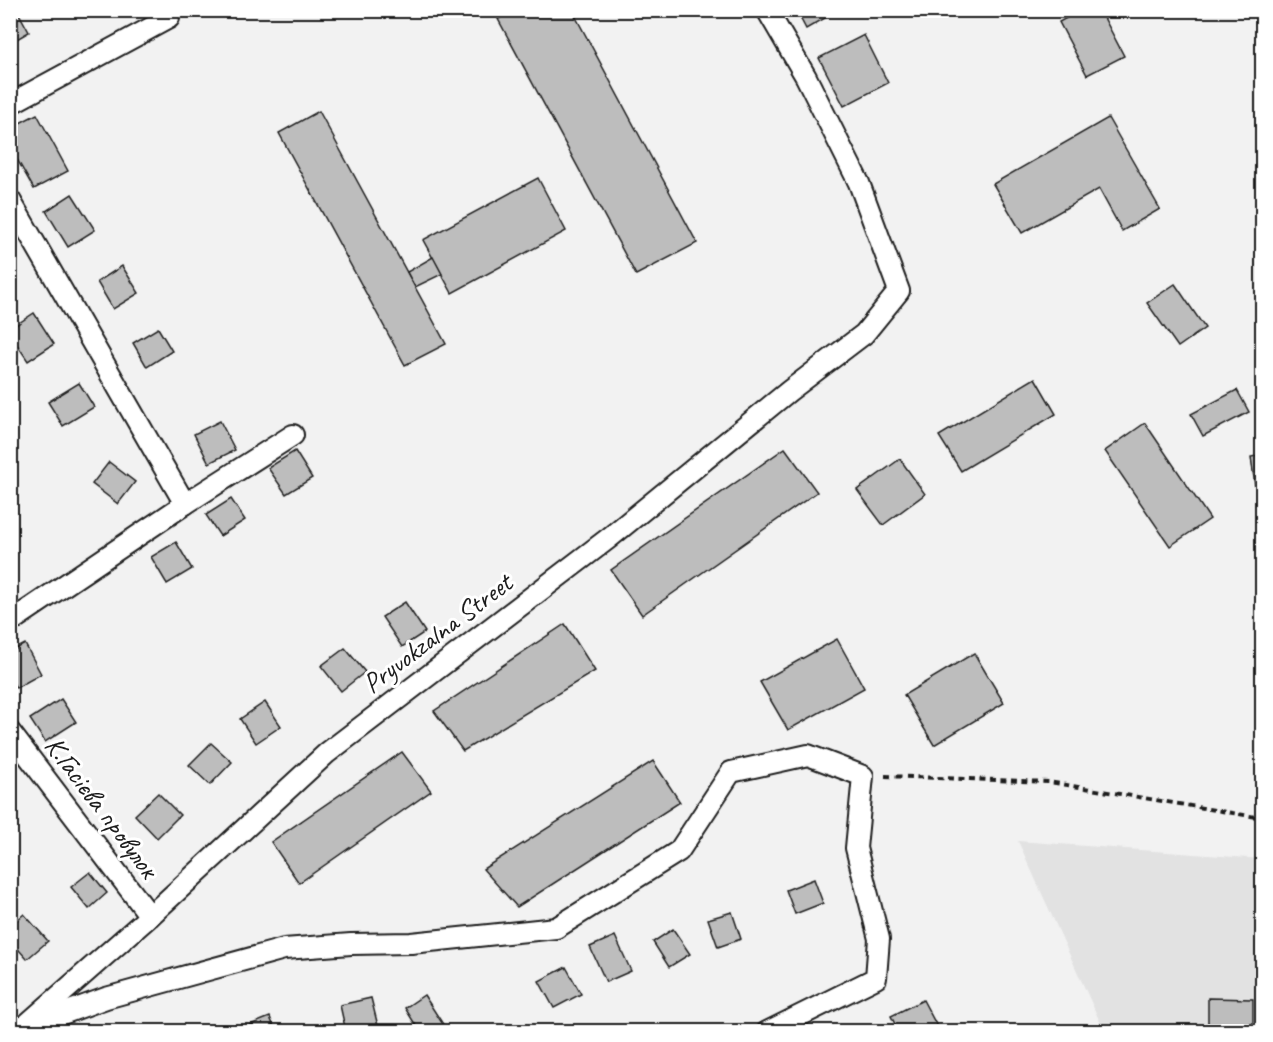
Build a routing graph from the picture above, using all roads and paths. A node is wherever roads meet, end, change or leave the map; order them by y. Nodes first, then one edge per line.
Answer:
1 (767, 10) edge
2 (167, 14) edge
3 (10, 104) edge
4 (10, 200) edge
5 (293, 435) dead end
6 (185, 504) junction
7 (10, 622) edge
8 (10, 732) edge
9 (863, 776) junction
10 (1263, 818) edge
11 (150, 916) junction
12 (20, 1030) edge
13 (767, 1032) edge

1 - 11 street, Pryvokzalna Street
2 - 3 street
4 - 6 street
5 - 6 street
6 - 7 street
8 - 11 street, К.Гасієва провулок
9 - 10 path
9 - 12 street
9 - 13 street
11 - 12 street, Pryvokzalna Street

